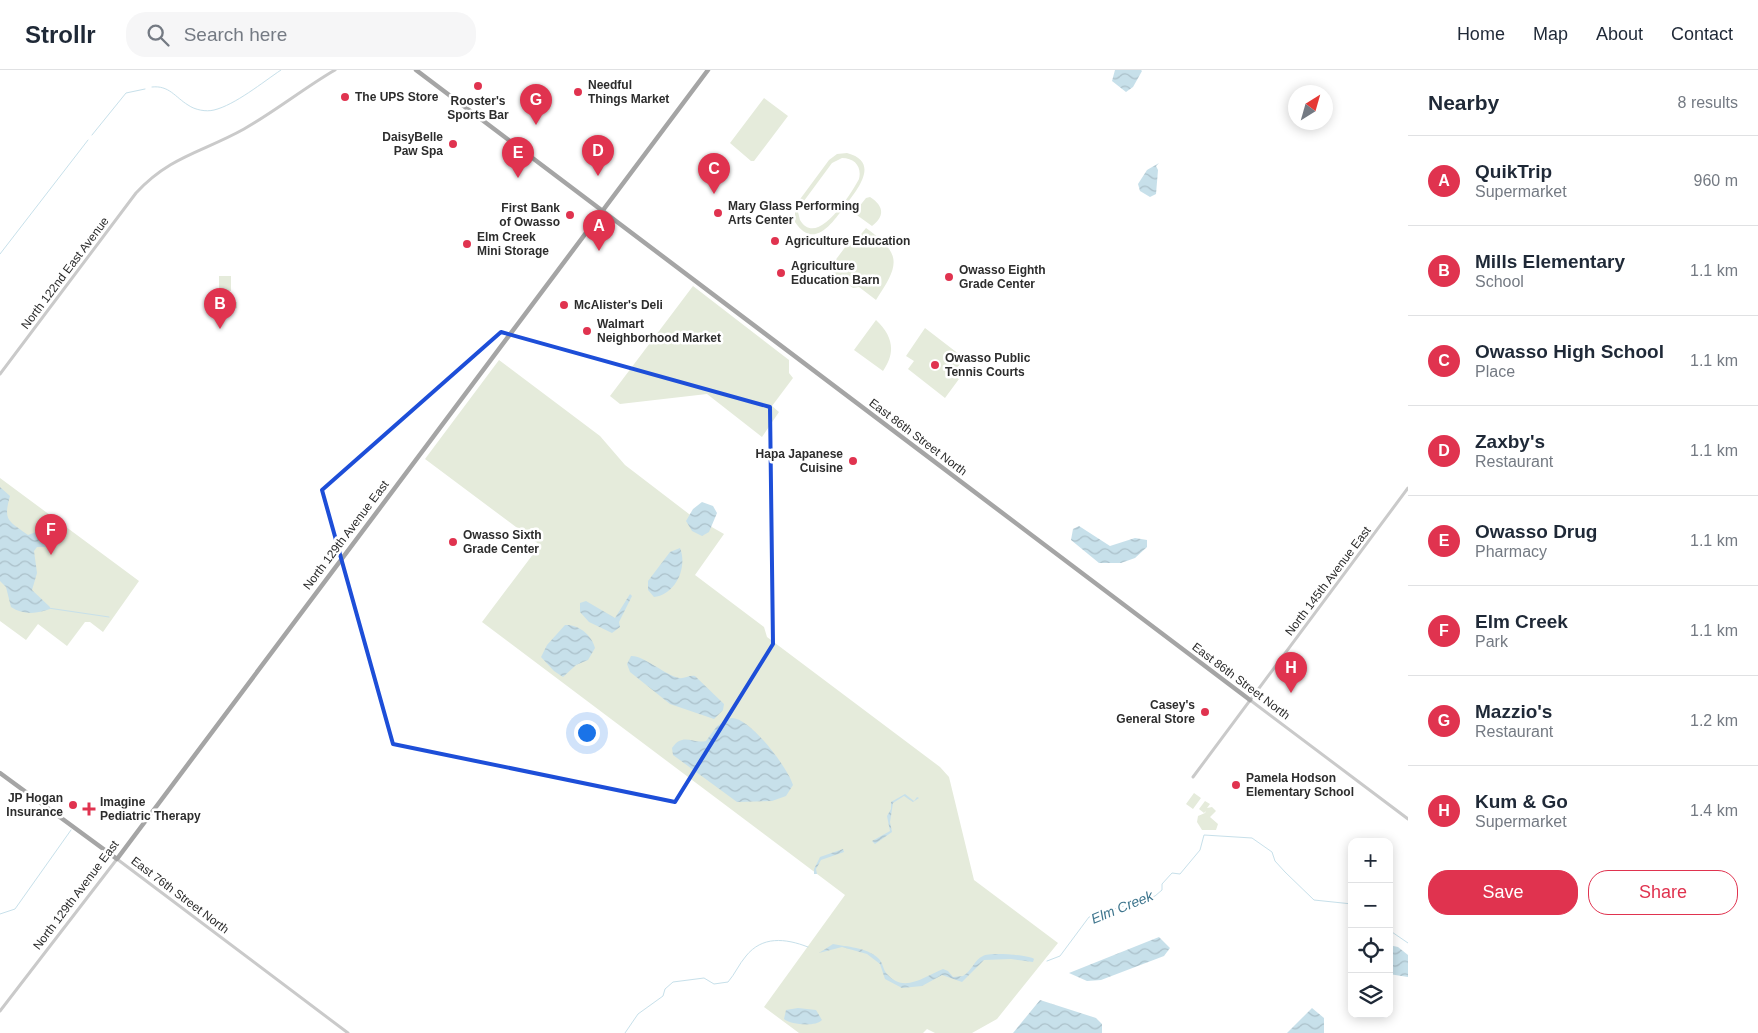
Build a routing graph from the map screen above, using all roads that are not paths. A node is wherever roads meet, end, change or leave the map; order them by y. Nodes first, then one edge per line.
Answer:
1 (335, 70) edge
2 (416, 70) edge
3 (708, 70) edge
4 (602, 210) junction
5 (0, 374) edge
6 (1408, 488) edge
7 (1250, 700) junction
8 (0, 773) edge
9 (1192, 777) dead end
10 (1408, 820) edge
11 (117, 859) junction
12 (0, 1011) edge
13 (348, 1033) edge

1 - 5 street, North 122nd East Avenue
2 - 4 main road, East 86th Street North
3 - 4 main road, North 129th Avenue East
4 - 7 main road, East 86th Street North
4 - 11 main road, North 129th Avenue East
6 - 7 street, North 145th Avenue East
7 - 9 street, North 145th Avenue East
7 - 10 street, East 86th Street North
8 - 11 main road, East 76th Street North
11 - 12 street, North 129th Avenue East
11 - 13 street, East 76th Street North

